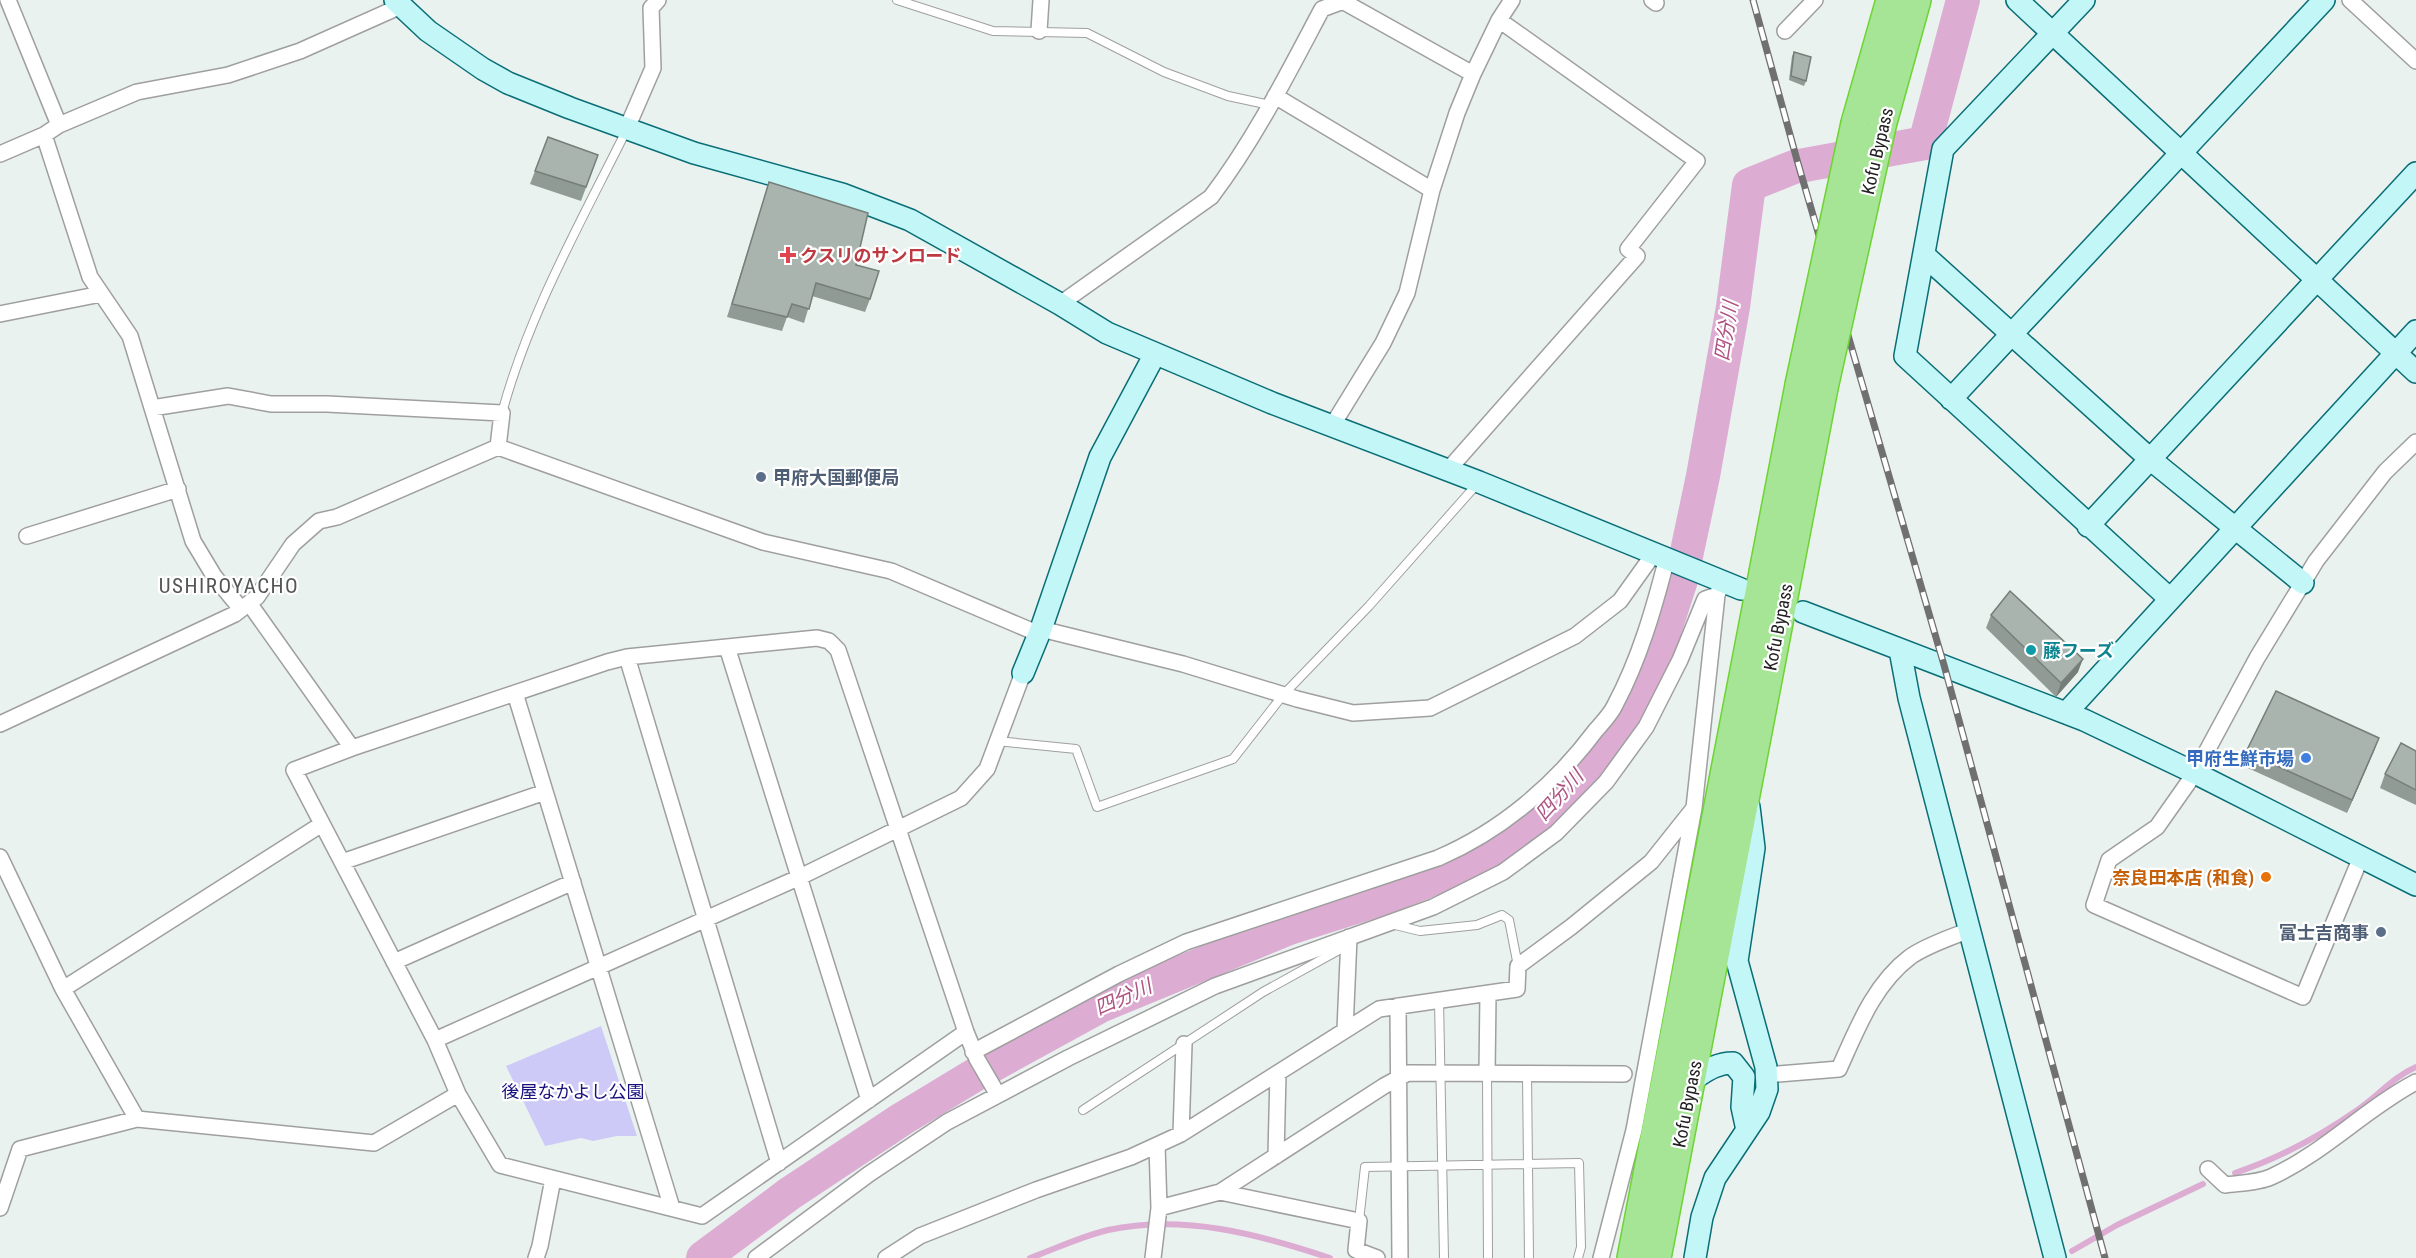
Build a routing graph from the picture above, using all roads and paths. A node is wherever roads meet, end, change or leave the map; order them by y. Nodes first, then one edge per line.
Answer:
1 (8, 0) edge
2 (897, 0) edge
3 (1041, 0) edge
4 (1512, 0) edge
5 (1815, 0) edge
6 (1890, 0) edge
7 (1917, 0) edge
8 (2017, 0) edge
9 (2084, 0) edge
10 (2324, 0) edge
11 (2350, 0) edge
12 (1345, 1) edge
13 (398, 3) edge
14 (650, 3) edge
15 (1499, 20) junction
16 (1039, 31) junction
17 (1785, 31) dead end
18 (2052, 33) junction
19 (2416, 61) edge
20 (1473, 74) junction
21 (1273, 100) junction
22 (60, 125) junction
23 (627, 128) junction
24 (44, 135) junction
25 (2181, 153) junction
26 (0, 154) edge
27 (2416, 172) edge
28 (1432, 190) junction
29 (1924, 255) junction
30 (2316, 280) junction
31 (101, 294) junction
32 (1060, 304) junction
33 (0, 314) edge
34 (2416, 331) edge
35 (2012, 335) junction
36 (2396, 353) junction
37 (1155, 354) junction
38 (2416, 372) edge
39 (1811, 386) junction
40 (1951, 399) junction
41 (152, 408) junction
42 (502, 413) junction
43 (1332, 426) junction
44 (2416, 442) edge
45 (498, 447) junction
46 (2150, 459) junction
47 (1448, 470) junction
48 (1479, 482) junction
49 (178, 489) junction
50 (2088, 526) junction
51 (2236, 528) junction
52 (27, 536) dead end
53 (1661, 555) junction
54 (2303, 583) junction
55 (1722, 585) junction
56 (2170, 599) junction
57 (245, 606) junction
58 (1803, 612) dead end
59 (1040, 632) junction
60 (727, 647) junction
61 (1900, 650) junction
62 (627, 657) junction
63 (1023, 673) joint
64 (515, 693) junction
65 (1283, 695) junction
66 (2066, 713) junction
67 (0, 724) edge
68 (997, 741) junction
69 (352, 748) junction
70 (2195, 773) junction
71 (1747, 786) junction
72 (545, 792) junction
73 (1694, 808) junction
74 (322, 824) junction
75 (899, 829) junction
76 (0, 857) edge
77 (2361, 857) junction
78 (342, 862) junction
79 (800, 877) junction
80 (573, 882) junction
81 (2416, 885) edge
82 (705, 920) junction
83 (1390, 923) junction
84 (1969, 930) junction
85 (1349, 941) junction
86 (394, 962) junction
87 (1518, 966) junction
88 (599, 967) junction
89 (63, 989) junction
90 (1488, 994) junction
91 (1439, 1000) junction
92 (1398, 1006) junction
93 (1345, 1030) junction
94 (966, 1032) junction
95 (435, 1040) junction
96 (1184, 1044) junction
97 (975, 1055) junction
98 (1278, 1073) junction
99 (1441, 1073) junction
100 (1487, 1074) junction
101 (1527, 1074) junction
102 (1624, 1074) dead end
103 (1778, 1074) dead end
104 (1399, 1078) junction
105 (1692, 1080) junction
106 (2416, 1082) edge
107 (996, 1091) junction
108 (458, 1094) junction
109 (869, 1100) junction
110 (1083, 1110) dead end
111 (137, 1119) junction
112 (1747, 1130) junction
113 (1181, 1134) junction
114 (1157, 1145) junction
115 (1276, 1156) junction
116 (779, 1163) junction
117 (1527, 1165) junction
118 (1487, 1166) junction
119 (1443, 1167) junction
120 (1398, 1168) junction
121 (2208, 1169) dead end
122 (553, 1179) junction
123 (1220, 1192) junction
124 (0, 1208) edge
125 (672, 1208) junction
126 (1158, 1210) junction
127 (1359, 1221) junction
128 (536, 1258) edge
129 (756, 1258) edge
130 (886, 1258) edge
131 (1153, 1258) edge
132 (1377, 1258) edge
133 (1400, 1258) edge
134 (1444, 1258) edge
135 (1488, 1258) edge
136 (1529, 1258) edge
137 (1578, 1258) edge
138 (1600, 1258) edge
139 (1631, 1258) edge
140 (1657, 1258) edge
141 (1695, 1258) edge
142 (2055, 1258) edge

1 - 22 street
2 - 16 lane
3 - 16 street
4 - 15 street
5 - 17 street
6 - 39 highway, Kofu Bypass, bridge
7 - 39 highway, Kofu Bypass, bridge
8 - 18 street
9 - 18 street
10 - 25 street
11 - 19 street
12 - 20 street
12 - 21 street
13 - 22 street
13 - 23 street
14 - 23 street
15 - 20 street
15 - 47 street
16 - 21 lane
18 - 25 street
18 - 29 street
20 - 28 street
21 - 28 street
21 - 32 street
22 - 24 street
23 - 32 street
23 - 42 lane
24 - 26 street
24 - 31 street
25 - 30 street
25 - 35 street
27 - 30 street
28 - 43 street
29 - 35 street
29 - 40 street
30 - 36 street
30 - 46 street
31 - 33 street
31 - 41 street
32 - 37 street
34 - 36 street
35 - 40 street
35 - 46 street
36 - 38 street
36 - 51 street
37 - 43 street
37 - 59 street
39 - 71 highway, Kofu Bypass
39 - 139 highway, Kofu Bypass
40 - 50 street
41 - 42 street
41 - 49 street
42 - 45 street
43 - 47 street
44 - 54 street
45 - 57 street
45 - 59 street
46 - 50 street
46 - 51 street
47 - 48 street
48 - 53 street
48 - 65 lane
49 - 52 street
49 - 57 street
50 - 56 street
51 - 54 street
51 - 56 street
53 - 55 street
53 - 65 street
53 - 97 street
54 - 70 street
55 - 73 street
55 - 83 street
56 - 66 street
57 - 67 street
57 - 69 street
58 - 61 street
59 - 63 street
59 - 65 street
60 - 62 street
60 - 75 street
60 - 79 street
61 - 66 street
61 - 84 street
62 - 64 street
62 - 82 street
63 - 68 street
64 - 69 street
64 - 72 street
65 - 68 lane
66 - 70 street
68 - 75 street
69 - 74 street
70 - 77 street
70 - 77 street
71 - 105 highway, Kofu Bypass
71 - 112 street
72 - 78 street
72 - 80 street
73 - 87 street
73 - 138 street
74 - 78 street
74 - 89 street
75 - 79 street
75 - 94 street
76 - 89 street
77 - 81 street
78 - 86 street
79 - 82 street
79 - 109 street
80 - 86 street
80 - 88 street
82 - 88 street
82 - 116 street
83 - 85 street
83 - 87 lane
84 - 103 street
84 - 142 street
85 - 93 street
85 - 96 lane
85 - 107 street
86 - 95 street
87 - 90 street
88 - 95 street
88 - 125 street
89 - 111 street
90 - 91 street
90 - 100 street
91 - 92 street
91 - 99 lane
92 - 93 street
92 - 104 street
93 - 98 street
94 - 97 street
94 - 109 street
95 - 108 street
96 - 110 lane
96 - 113 street
97 - 107 street
98 - 113 street
98 - 115 street
99 - 100 street
99 - 104 street
99 - 119 lane
100 - 101 street
100 - 118 lane
101 - 102 street
101 - 117 lane
104 - 115 street
104 - 120 street
105 - 112 street
105 - 140 highway, Kofu Bypass
106 - 121 street
107 - 129 street
108 - 111 street
108 - 122 street
109 - 116 street
111 - 124 street
112 - 141 street
113 - 114 street
114 - 126 street
114 - 130 street
115 - 123 street
116 - 125 street
117 - 118 lane
117 - 136 lane
117 - 137 lane
118 - 119 lane
118 - 135 lane
119 - 120 lane
119 - 134 lane
120 - 127 lane
120 - 133 street
122 - 125 street
122 - 128 street
123 - 126 street
123 - 127 street
126 - 131 street
127 - 132 street

